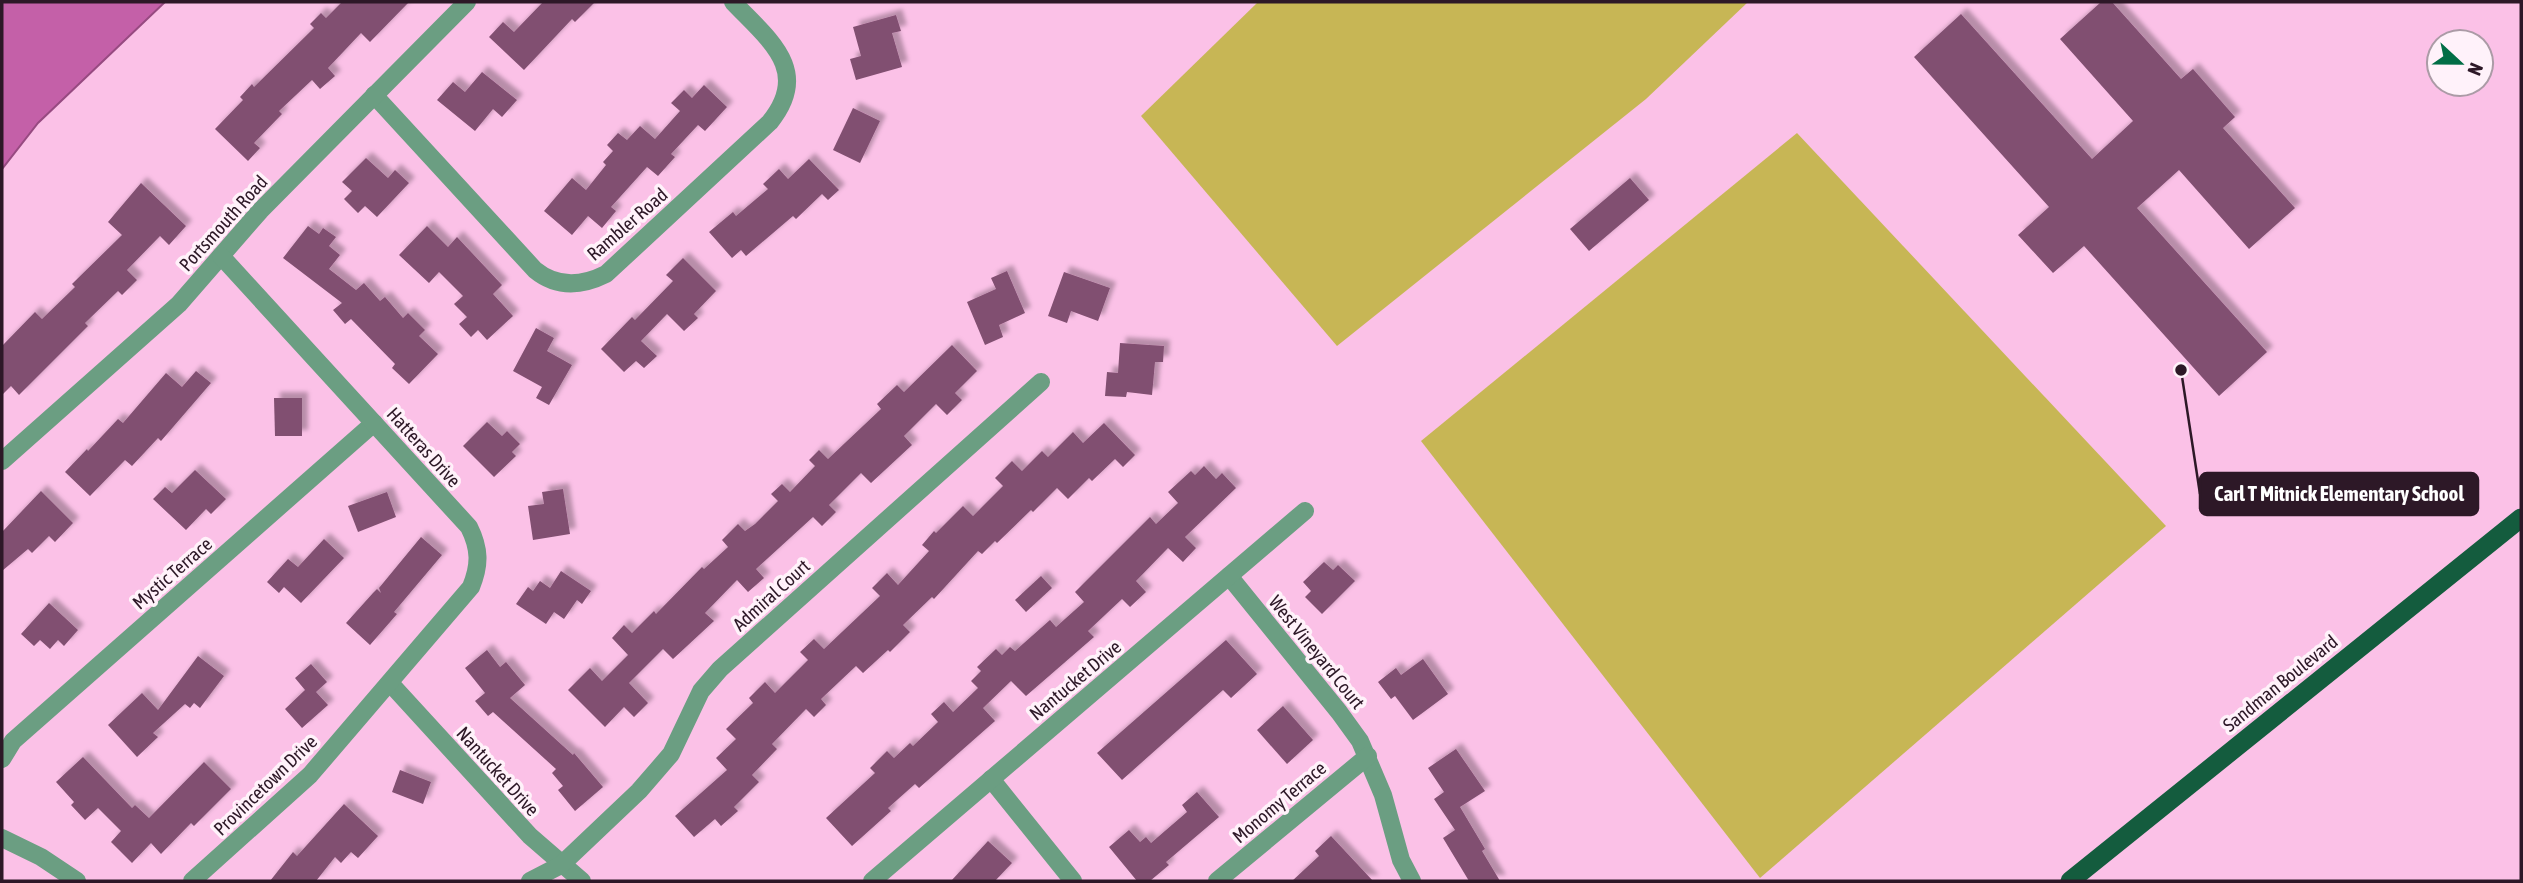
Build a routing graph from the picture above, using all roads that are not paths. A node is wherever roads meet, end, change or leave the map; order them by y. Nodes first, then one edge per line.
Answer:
1 (467, 2) edge
2 (733, 2) edge
3 (374, 95) junction
4 (221, 256) junction
5 (1041, 383) dead end
6 (374, 423) junction
7 (2, 461) edge
8 (1305, 512) dead end
9 (2520, 517) edge
10 (1229, 576) junction
11 (390, 683) junction
12 (1367, 756) junction
13 (2, 760) edge
14 (991, 779) junction
15 (2, 838) edge
16 (561, 865) junction
17 (78, 881) edge
18 (192, 881) edge
19 (530, 881) edge
20 (582, 881) edge
21 (872, 881) edge
22 (1073, 881) edge
23 (1217, 881) edge
24 (1412, 881) edge
25 (2070, 881) edge

1 - 3 street, Portsmouth Road
2 - 3 street, Rambler Road
3 - 4 street, Portsmouth Road
4 - 6 street, Hatteras Drive
4 - 7 street, Portsmouth Road
5 - 16 street, Admiral Court
6 - 11 street, Hatteras Drive
6 - 13 street, Mystic Terrace
8 - 10 street, Nantucket Drive
9 - 25 highway, Sandman Boulevard
10 - 12 street, West Vineyard Court
10 - 14 street, Nantucket Drive
11 - 16 street, Nantucket Drive
11 - 18 street, Provincetown Drive
12 - 23 street, Monomy Terrace
12 - 24 street, West Vineyard Court
14 - 21 street, Nantucket Drive
14 - 22 street
15 - 17 street
16 - 19 street, Admiral Court
16 - 20 street, Nantucket Drive

